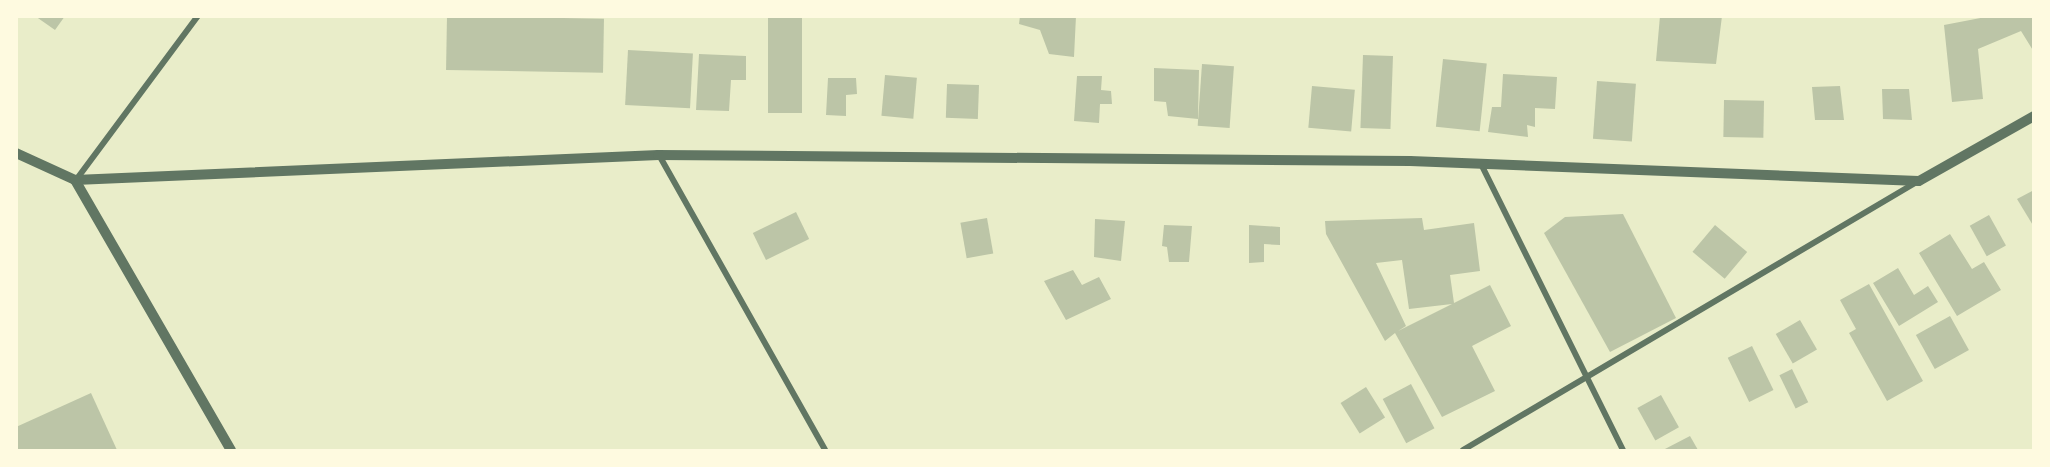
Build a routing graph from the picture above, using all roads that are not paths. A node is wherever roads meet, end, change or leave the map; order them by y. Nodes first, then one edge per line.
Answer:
1 (198, 16) edge
2 (2034, 116) edge
3 (16, 153) edge
4 (658, 155) junction
5 (1481, 164) junction
6 (75, 180) junction
7 (1918, 181) junction
8 (1588, 380) junction
9 (231, 450) edge
10 (825, 450) edge
11 (1463, 450) edge
12 (1623, 450) edge

1 - 6 street
2 - 7 street
3 - 6 street
4 - 5 street
4 - 6 street
4 - 10 street
5 - 7 street
5 - 8 street
6 - 9 street
7 - 8 street
8 - 11 street
8 - 12 street

